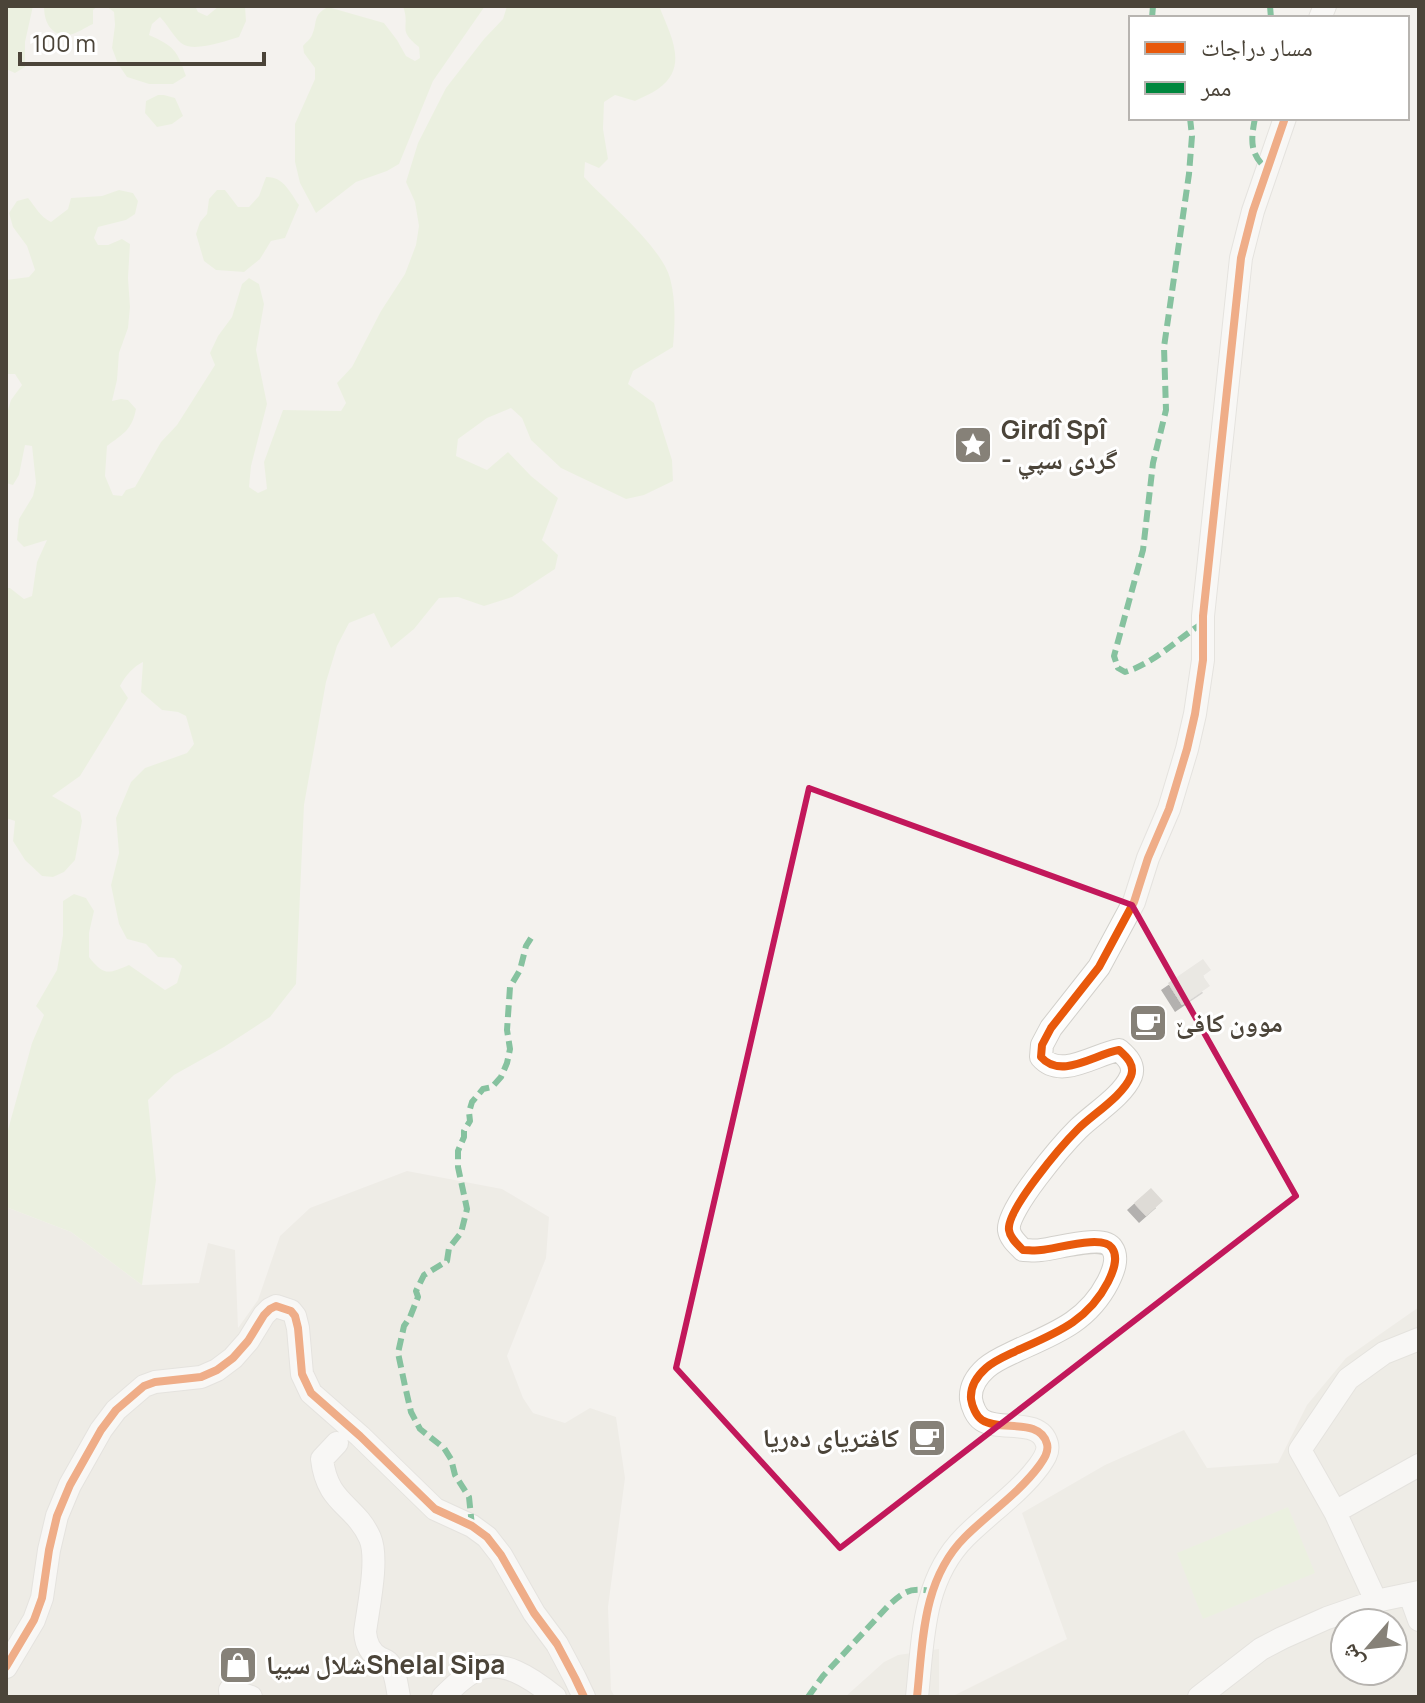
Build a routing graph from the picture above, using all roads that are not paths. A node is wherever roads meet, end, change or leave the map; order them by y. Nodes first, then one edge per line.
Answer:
1 (1284, 120) edge
2 (1419, 1339) edge
3 (337, 1443) dead end
4 (1419, 1465) edge
5 (1335, 1512) junction
6 (1415, 1593) edge
7 (1376, 1601) junction
8 (1419, 1620) edge
9 (6, 1667) edge
10 (231, 1697) edge
11 (251, 1697) edge
12 (399, 1697) edge
13 (443, 1697) edge
14 (555, 1697) edge
15 (584, 1697) edge
16 (917, 1697) edge
17 (1199, 1697) edge

1 - 16 street
2 - 5 street
3 - 12 street
4 - 5 street
5 - 7 street
6 - 7 street
6 - 8 street
7 - 17 street
9 - 15 street
10 - 11 street
13 - 14 street

